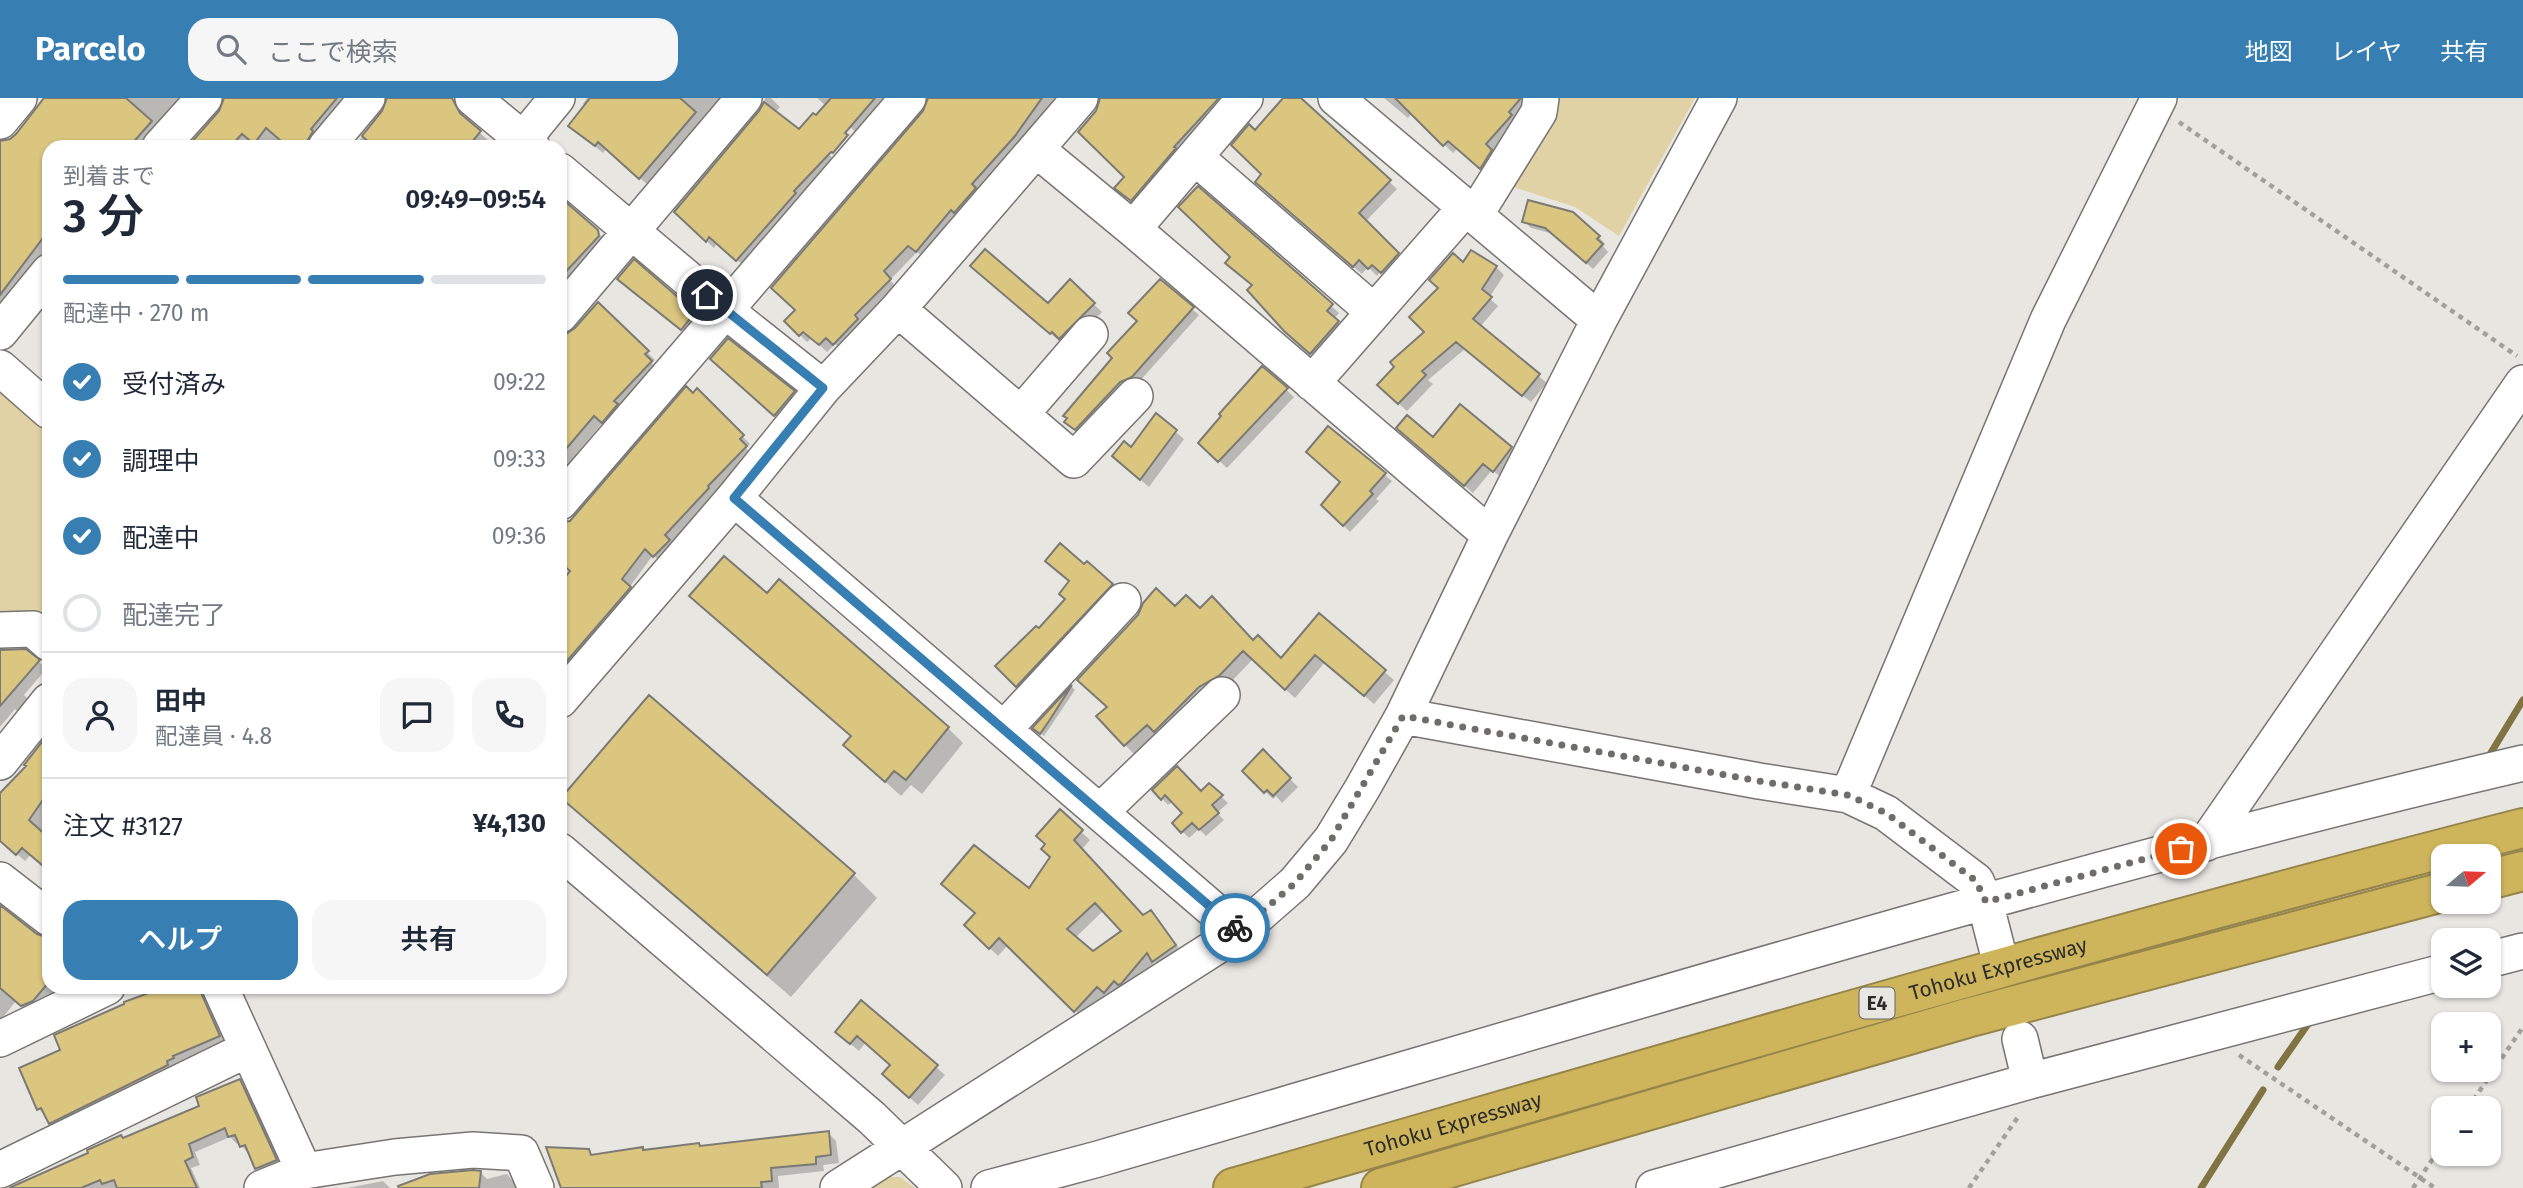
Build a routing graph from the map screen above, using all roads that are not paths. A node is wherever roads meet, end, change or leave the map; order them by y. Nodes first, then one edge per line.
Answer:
1 (19, 98) edge
2 (204, 98) edge
3 (367, 98) edge
4 (473, 98) edge
5 (557, 98) edge
6 (744, 98) edge
7 (908, 98) edge
8 (1080, 98) edge
9 (1245, 98) edge
10 (1336, 98) edge
11 (1541, 98) edge
12 (1719, 98) edge
13 (2157, 102) edge
14 (0, 121) edge
15 (166, 140) edge
16 (332, 140) edge
17 (520, 140) edge
18 (527, 140) edge
19 (1036, 149) junction
20 (1195, 157) junction
21 (567, 177) edge
22 (1470, 211) junction
23 (1133, 229) junction
24 (631, 231) junction
25 (42, 281) edge
26 (567, 307) edge
27 (898, 309) junction
28 (726, 311) junction
29 (1374, 312) junction
30 (1599, 320) junction
31 (0, 332) edge
32 (1090, 334) dead end
33 (0, 368) edge
34 (1312, 383) junction
35 (2523, 383) edge
36 (823, 388) junction
37 (1135, 396) dead end
38 (42, 405) edge
39 (1021, 414) junction
40 (567, 494) edge
41 (734, 498) junction
42 (1490, 536) junction
43 (1124, 601) dead end
44 (0, 629) edge
45 (42, 637) edge
46 (567, 692) edge
47 (1222, 695) dead end
48 (42, 710) edge
49 (1403, 716) junction
50 (1004, 729) junction
51 (0, 762) edge
52 (2523, 763) edge
53 (1848, 795) junction
54 (1100, 812) junction
55 (2523, 828) edge
56 (2206, 843) junction
57 (567, 857) edge
58 (2523, 871) edge
59 (2501, 877) edge
60 (0, 880) edge
61 (2431, 895) edge
62 (1986, 902) junction
63 (42, 906) edge
64 (1239, 932) junction
65 (1997, 950) dead end
66 (2523, 951) edge
67 (2501, 957) edge
68 (2431, 975) edge
69 (93, 994) edge
70 (223, 994) edge
71 (0, 1039) edge
72 (2020, 1039) dead end
73 (248, 1049) junction
74 (2030, 1081) junction
75 (900, 1147) junction
76 (0, 1170) edge
77 (304, 1171) junction
78 (1103, 1174) edge
79 (262, 1188) edge
80 (536, 1188) edge
81 (838, 1188) edge
82 (944, 1188) edge
83 (989, 1188) edge
84 (1233, 1188) edge
85 (1381, 1188) edge
86 (1654, 1188) edge

1 - 14 street
2 - 15 street
3 - 16 street
4 - 17 street
5 - 18 street
6 - 24 street
7 - 28 street
8 - 19 street
9 - 20 street
10 - 22 street
11 - 22 street
12 - 30 street
13 - 53 street
19 - 23 street
19 - 27 street
20 - 23 street
20 - 29 street
21 - 24 street
22 - 29 street
22 - 30 street
23 - 34 street
24 - 26 street
24 - 28 street
25 - 31 street
27 - 36 street
27 - 39 street
28 - 36 street
28 - 40 street
29 - 34 street
30 - 42 street
32 - 39 street
33 - 38 street
34 - 42 street
35 - 56 street
36 - 41 street
37 - 39 street
41 - 46 street
41 - 50 street
42 - 49 street
43 - 50 street
44 - 45 street
47 - 54 street
48 - 51 street
49 - 53 street
49 - 64 street
50 - 54 street
52 - 56 street
53 - 62 street
54 - 64 street
55 - 84 highway, Tohoku Expressway / E4
56 - 62 street
57 - 75 street
58 - 59 highway
60 - 63 street
61 - 85 highway, Tohoku Expressway / E4
62 - 65 street
62 - 78 street
64 - 75 street
66 - 67 street
68 - 74 street
69 - 71 street
70 - 73 street
72 - 74 street
73 - 76 street
73 - 77 street
74 - 86 street
75 - 81 street
75 - 82 street
77 - 79 street
77 - 80 street
78 - 83 street

